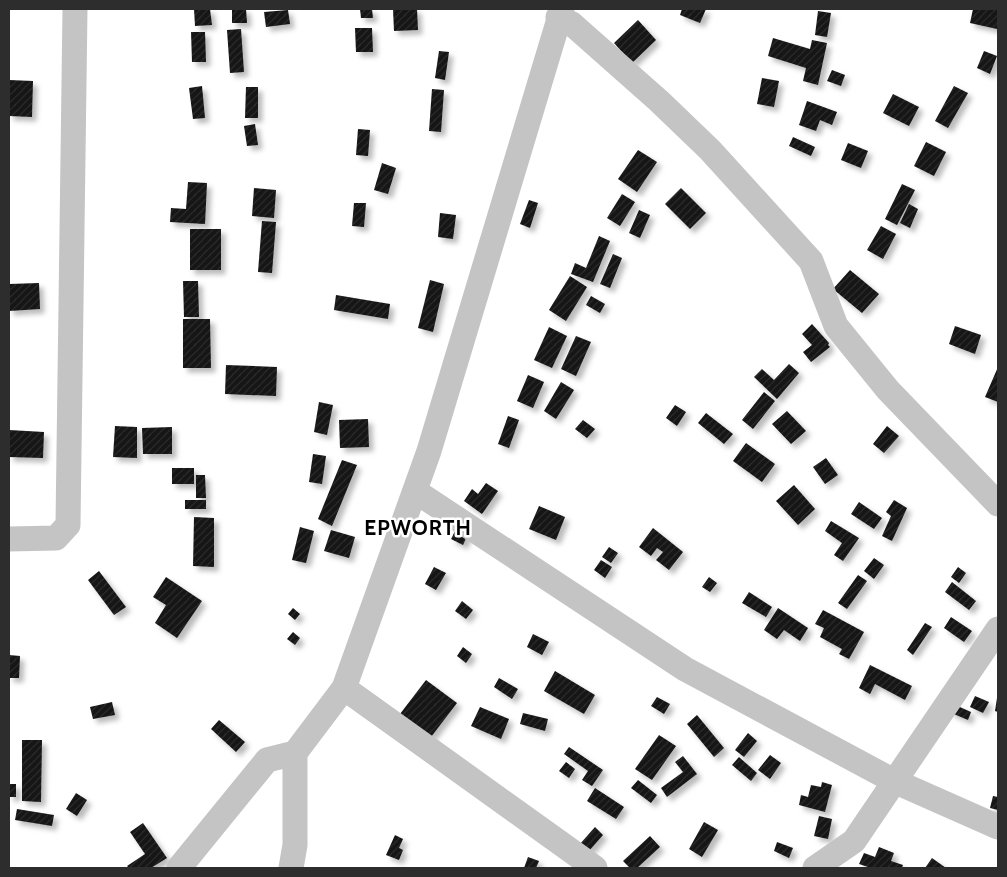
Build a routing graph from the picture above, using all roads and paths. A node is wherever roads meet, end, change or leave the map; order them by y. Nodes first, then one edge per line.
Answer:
1 (75, 9) edge
2 (560, 13) edge
3 (415, 491) junction
4 (998, 504) edge
5 (9, 539) edge
6 (998, 629) edge
7 (344, 688) junction
8 (295, 753) junction
9 (894, 781) junction
10 (998, 827) edge
11 (178, 868) edge
12 (291, 868) edge
13 (595, 868) edge
14 (815, 868) edge

1 - 5 street
2 - 3 street
2 - 4 street
3 - 7 street
3 - 9 street
6 - 9 street
7 - 8 street
7 - 13 street
8 - 11 street
8 - 12 street
9 - 10 street
9 - 14 street

